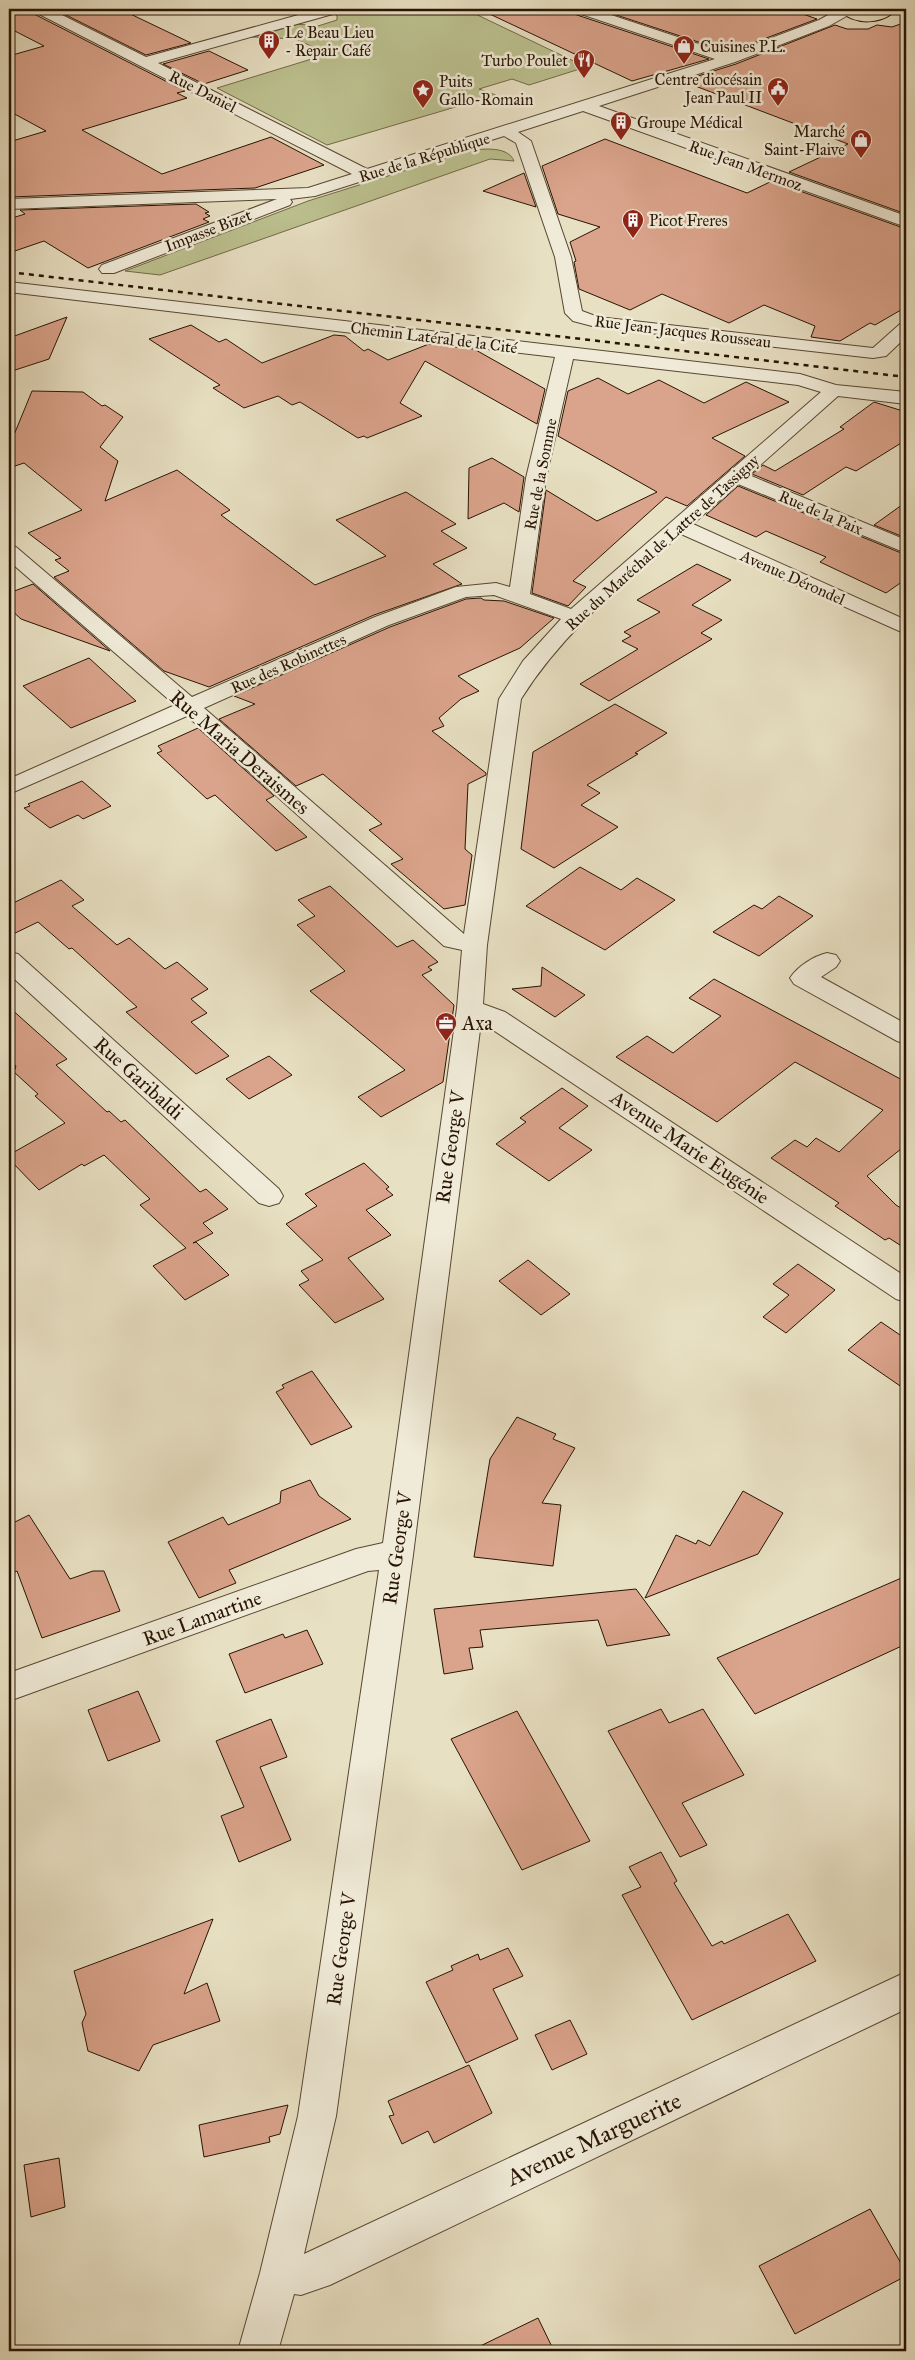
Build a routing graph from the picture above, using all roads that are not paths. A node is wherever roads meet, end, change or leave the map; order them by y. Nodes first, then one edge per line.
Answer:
1 (40, 9) edge
2 (336, 9) edge
3 (580, 9) edge
4 (846, 9) edge
5 (887, 14) edge
6 (824, 23) junction
7 (730, 59) junction
8 (145, 62) junction
9 (586, 107) junction
10 (506, 131) junction
11 (366, 174) junction
12 (309, 193) junction
13 (9, 204) edge
14 (906, 222) edge
15 (108, 269) dead end
16 (9, 287) edge
17 (32, 290) junction
18 (9, 301) edge
19 (906, 328) edge
20 (565, 353) junction
21 (834, 390) junction
22 (906, 398) edge
23 (735, 476) junction
24 (679, 526) junction
25 (906, 547) edge
26 (9, 551) edge
27 (519, 596) junction
28 (574, 617) junction
29 (906, 628) edge
30 (190, 707) junction
31 (503, 739) joint
32 (9, 787) edge
33 (475, 945) junction
34 (9, 960) edge
35 (827, 961) dead end
36 (470, 1008) junction
37 (906, 1035) edge
38 (269, 1196) dead end
39 (906, 1291) edge
40 (397, 1555) junction
41 (9, 1687) edge
42 (906, 1990) edge
43 (280, 2272) junction
44 (258, 2351) edge

1 - 8 street, Rue Daniel
2 - 8 street
3 - 7 street
4 - 5 main road
4 - 6 street, Rue de la République
5 - 6 street, Rue de la République
6 - 7 street, Rue de la République
7 - 9 street, Rue de la République
8 - 11 street, Rue Daniel
9 - 10 street, Rue de la République
9 - 14 street, Rue Jean Mermoz
10 - 11 street, Rue de la République
10 - 19 street, Rue Jean-Jacques Rousseau
11 - 12 street, Rue de la République
12 - 13 street, Rue de la République
12 - 15 street, Impasse Bizet
16 - 17 street, Chemin Latéral de la Cité
17 - 18 street
17 - 20 street, Chemin Latéral de la Cité
20 - 21 street, Chemin Latéral de la Cité
20 - 27 street, Rue de la Somme
21 - 22 street, Chemin Latéral de la Cité
21 - 23 street, Rue du Maréchal de Lattre de Tassigny
23 - 24 street, Rue du Maréchal de Lattre de Tassigny
23 - 25 street, Rue de la Paix
24 - 28 street, Rue du Maréchal de Lattre de Tassigny
24 - 29 street, Avenue Dérondel
26 - 30 street, Rue Maria Deraismes
27 - 28 street, Rue des Robinettes
27 - 30 street, Rue des Robinettes
28 - 31 street, Rue du Maréchal de Lattre de Tassigny
30 - 32 street, Rue des Robinettes
30 - 33 street, Rue Maria Deraismes
31 - 33 street, Rue George V
33 - 36 street, Rue George V
34 - 38 street, Rue Garibaldi
35 - 37 street
36 - 39 street, Avenue Marie Eugénie
36 - 40 street, Rue George V
40 - 41 street, Rue Lamartine
40 - 43 street, Rue George V
42 - 43 street, Avenue Marguerite
43 - 44 street, Rue George V

